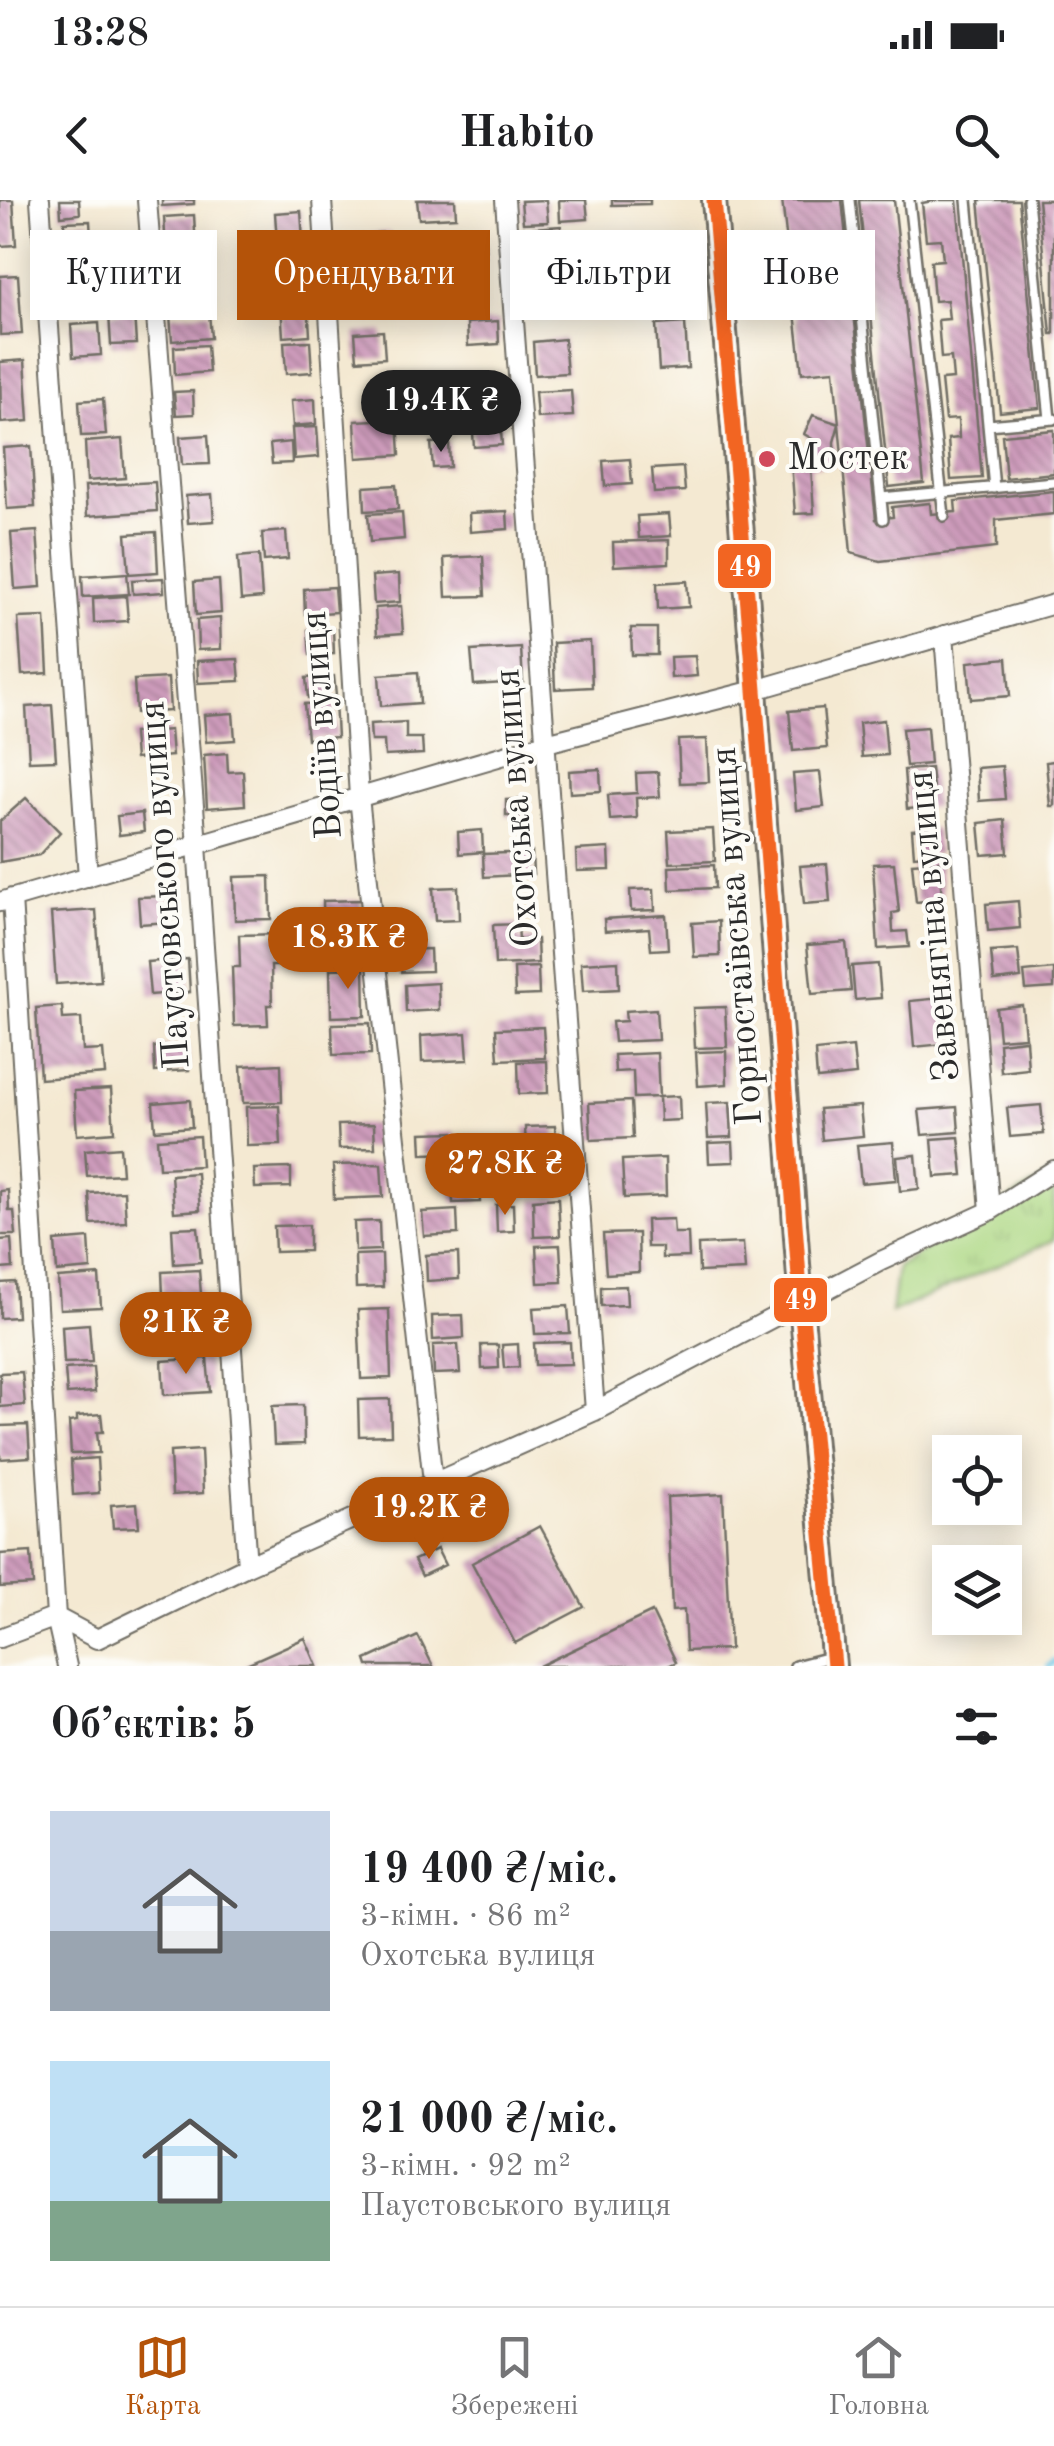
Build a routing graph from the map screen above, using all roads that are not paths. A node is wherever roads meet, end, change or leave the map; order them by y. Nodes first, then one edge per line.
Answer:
1 (40, 200) edge
2 (147, 200) edge
3 (322, 200) edge
4 (505, 200) edge
5 (714, 200) edge
6 (850, 200) edge
7 (909, 200) edge
8 (967, 200) edge
9 (1028, 200) edge
10 (1052, 419) edge
11 (988, 425) junction
12 (1054, 482) edge
13 (994, 488) junction
14 (941, 493) junction
15 (881, 498) junction
16 (944, 516) dead end
17 (883, 520) dead end
18 (1054, 604) edge
19 (944, 636) junction
20 (755, 690) junction
21 (546, 743) junction
22 (359, 797) junction
23 (197, 846) junction
24 (88, 877) junction
25 (6, 900) edge
26 (1054, 1170) edge
27 (990, 1211) junction
28 (801, 1304) junction
29 (596, 1411) junction
30 (434, 1482) junction
31 (247, 1566) junction
32 (56, 1617) junction
33 (0, 1638) edge
34 (833, 1661) edge
35 (67, 1666) edge
36 (795, 1666) edge

1 - 24 street, Паустовського вулиця
2 - 23 street, Паустовського вулиця
3 - 22 street, Водіїв вулиця
4 - 21 street, Охотська вулиця
5 - 20 main road, Горностаївська вулиця
6 - 15 lane
7 - 14 lane
8 - 11 lane
9 - 10 lane
10 - 11 lane
11 - 13 lane
12 - 13 lane
13 - 14 lane
14 - 15 lane
14 - 16 lane
15 - 17 lane
18 - 19 street
19 - 20 street
19 - 27 street, Завенягіна вулиця
20 - 21 street
20 - 28 main road, Горностаївська вулиця
21 - 22 street
21 - 29 street, Охотська вулиця
22 - 23 street
22 - 30 street, Водіїв вулиця
23 - 24 street
23 - 31 street, Паустовського вулиця
24 - 25 street
25 - 32 street
26 - 27 street
27 - 28 street
28 - 29 street
28 - 34 main road, Горностаївська вулиця
29 - 30 street
30 - 31 street
31 - 32 street
32 - 33 street
32 - 35 street
34 - 36 lane

